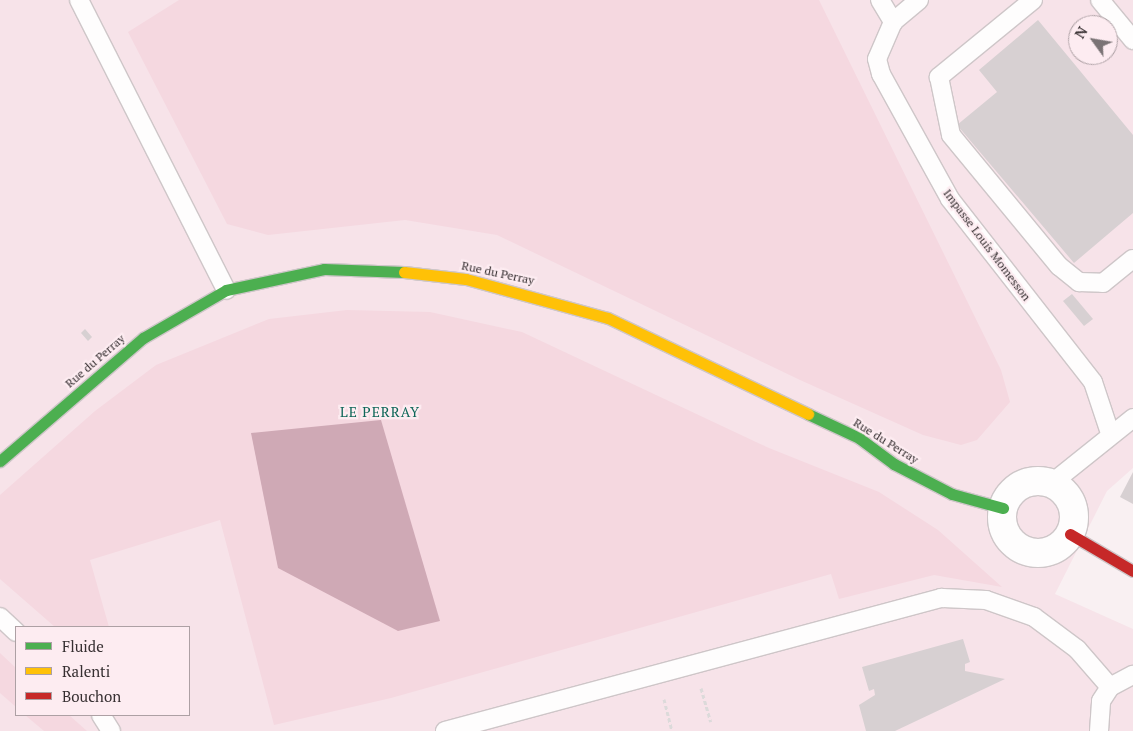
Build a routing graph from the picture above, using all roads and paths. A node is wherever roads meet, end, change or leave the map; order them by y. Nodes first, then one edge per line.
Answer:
1 (79, 0) edge
2 (880, 0) edge
3 (919, 0) edge
4 (1033, 0) edge
5 (1100, 0) edge
6 (893, 22) junction
7 (1133, 40) edge
8 (1133, 260) edge
9 (226, 290) junction
10 (1133, 418) edge
11 (1110, 433) junction
12 (0, 461) edge
13 (1052, 483) junction
14 (1003, 508) junction
15 (1070, 534) junction
16 (1133, 571) edge
17 (0, 617) edge
18 (15, 631) edge
19 (1133, 675) edge
20 (701, 688) dead end
21 (1110, 688) junction
22 (664, 699) dead end
23 (102, 716) edge
24 (711, 722) dead end
25 (111, 731) edge
26 (445, 731) edge
27 (672, 731) edge
28 (1099, 731) edge

1 - 9 lane
2 - 6 lane
3 - 6 lane, Impasse Louis Momesson
4 - 8 lane
5 - 7 lane
6 - 11 lane, Impasse Louis Momesson
9 - 12 street, Rue du Perray
9 - 14 street, Rue du Perray
10 - 11 lane
11 - 13 lane
13 - 14 street
13 - 15 street
14 - 15 street
15 - 16 street
17 - 18 lane
19 - 21 lane
20 - 24 path
21 - 26 lane
21 - 28 lane
22 - 27 path
23 - 25 lane

